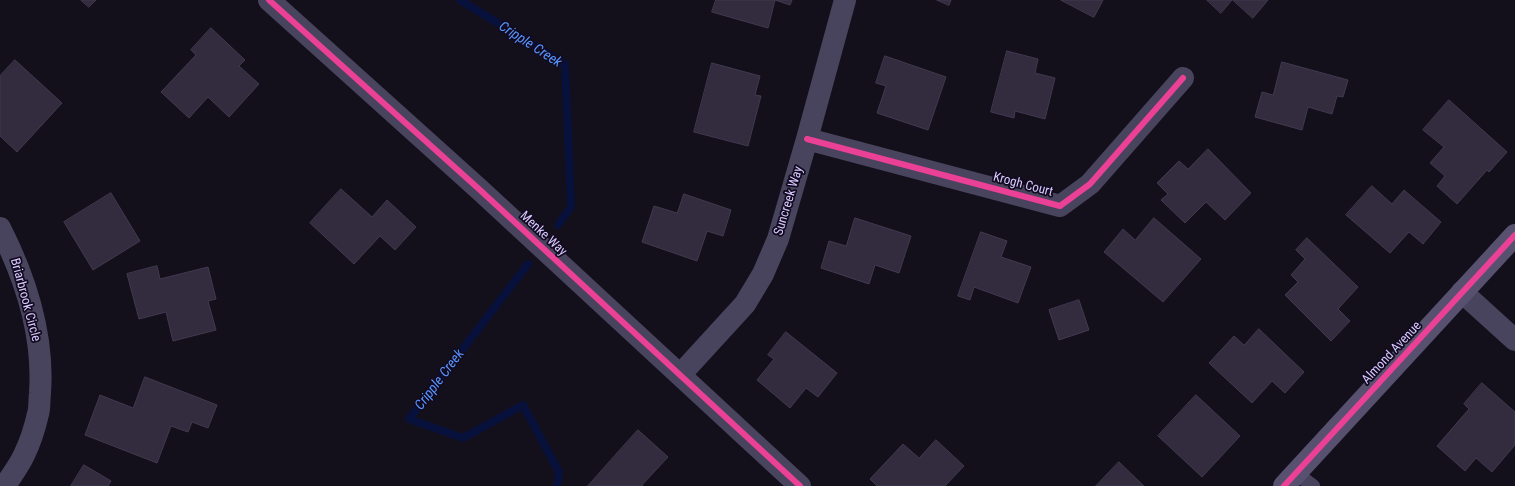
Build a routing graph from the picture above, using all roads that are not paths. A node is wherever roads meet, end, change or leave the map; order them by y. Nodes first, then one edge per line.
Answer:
1 (269, 0) edge
2 (845, 0) edge
3 (1183, 78) dead end
4 (807, 139) junction
5 (0, 228) edge
6 (1515, 235) edge
7 (1462, 292) junction
8 (1515, 340) edge
9 (680, 375) junction
10 (1298, 482) edge
11 (4, 486) edge
12 (800, 486) edge

1 - 9 street, Menke Way
2 - 4 street, Suncreek Way
3 - 4 street, Krogh Court
4 - 9 street, Suncreek Way
5 - 11 street, Briarbrook Circle
6 - 7 street, Almond Avenue
7 - 8 street
7 - 10 street, Almond Avenue
9 - 12 street, Menke Way

